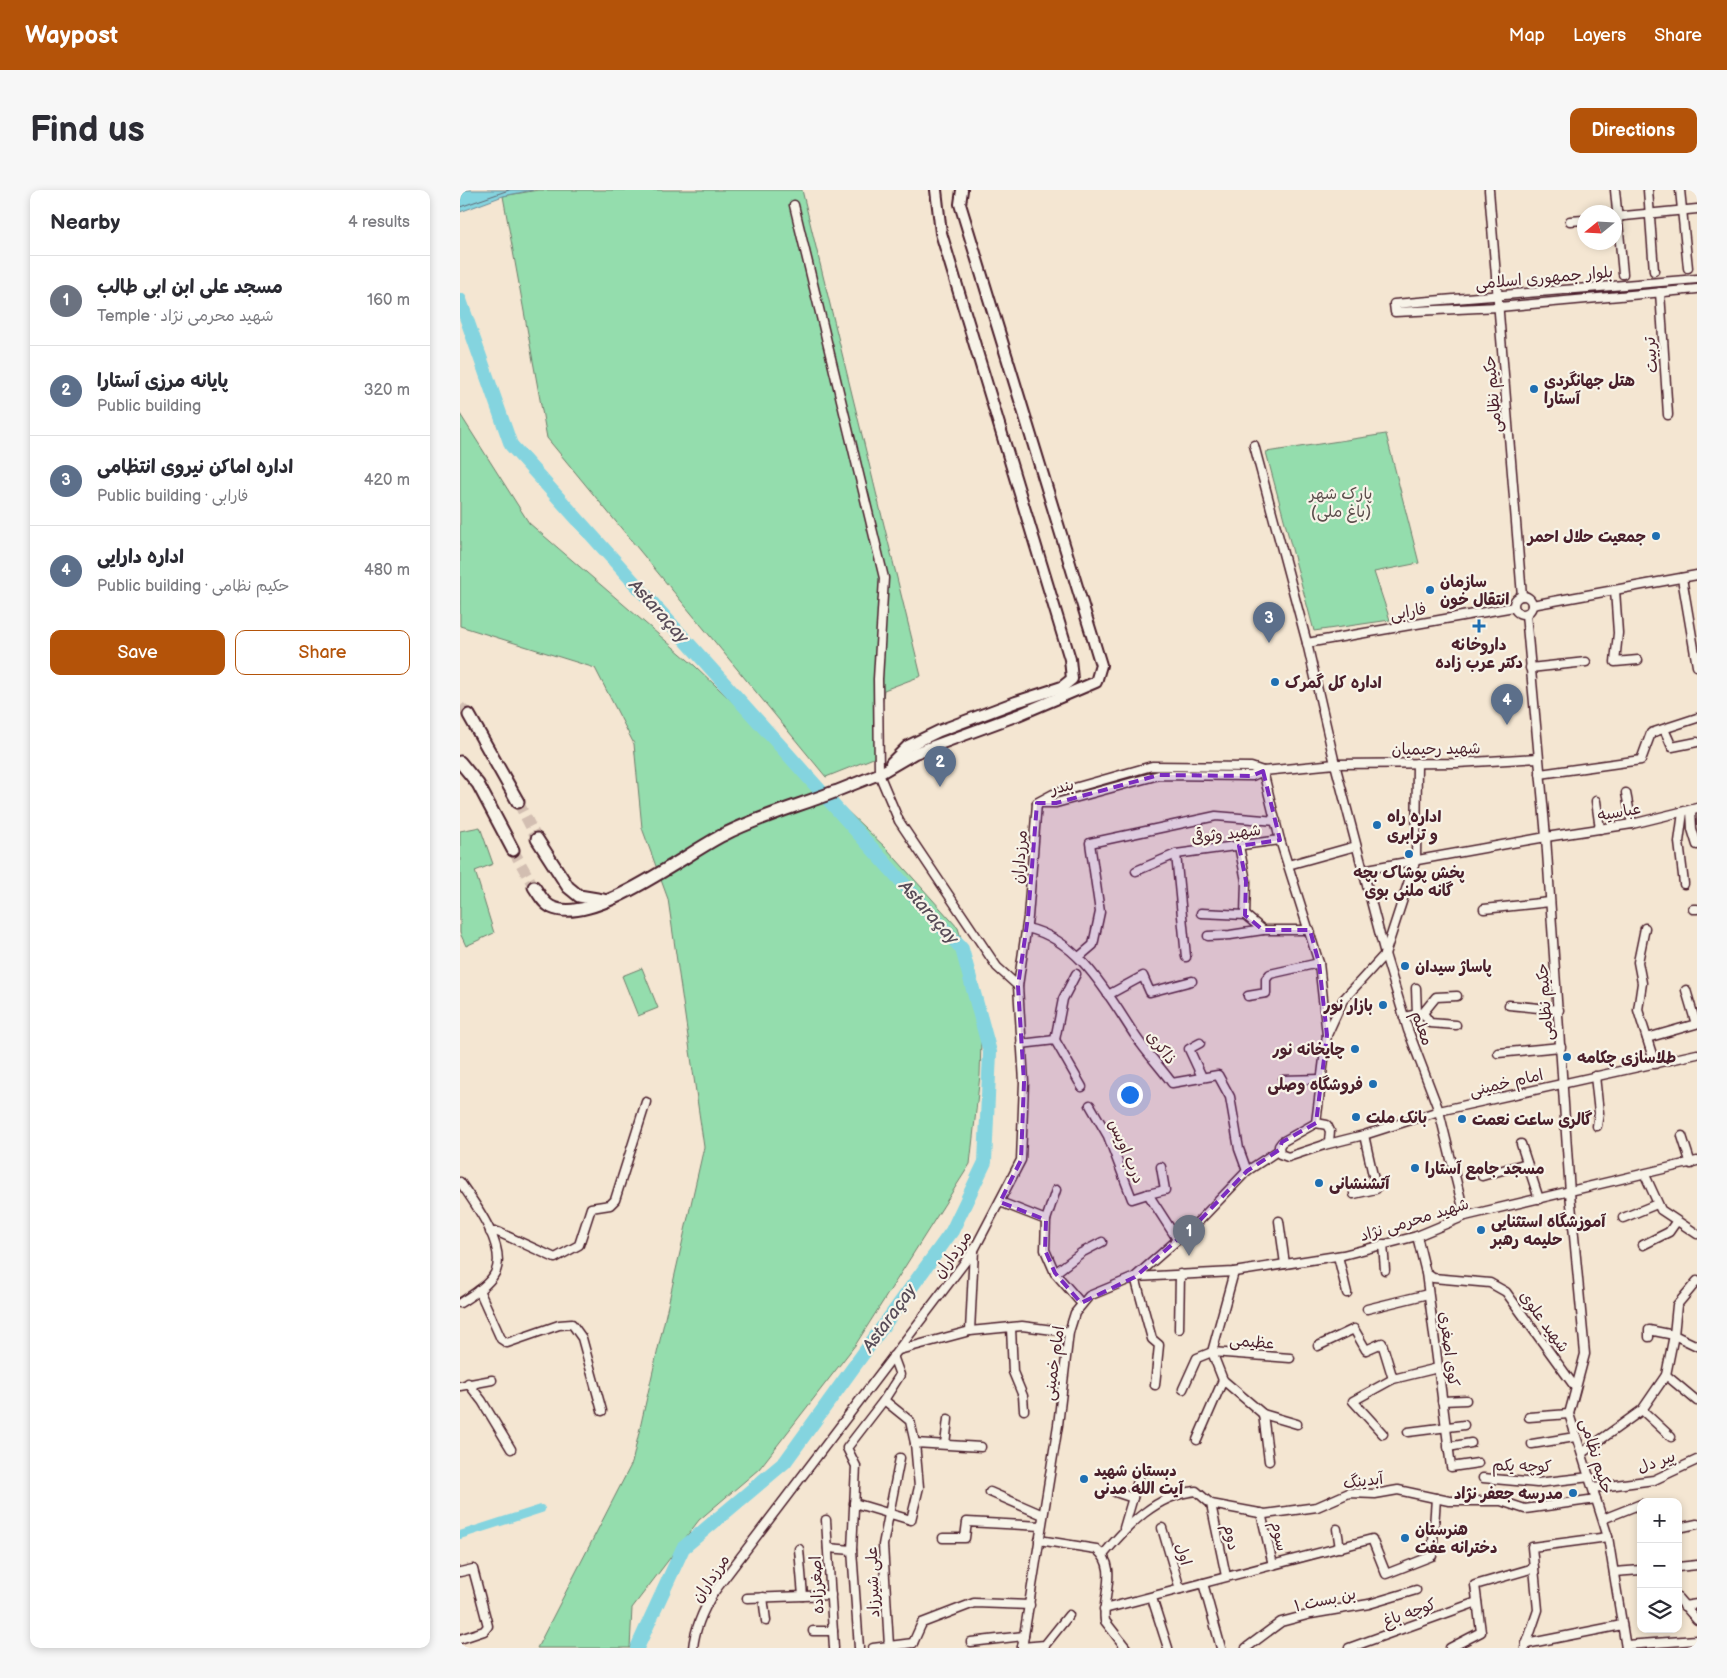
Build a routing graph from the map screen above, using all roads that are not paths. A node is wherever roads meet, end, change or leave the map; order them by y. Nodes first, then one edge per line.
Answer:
1 (936, 190) edge
2 (962, 190) edge
3 (1489, 190) edge
4 (1615, 190) edge
5 (1648, 190) edge
6 (1680, 190) edge
7 (794, 205) dead end
8 (1616, 205) edge
9 (1697, 209) edge
10 (1682, 211) junction
11 (1650, 214) junction
12 (1622, 216) edge
13 (1577, 220) edge
14 (1570, 221) dead end
15 (1620, 250) edge
16 (1688, 268) dead end
17 (1654, 271) dead end
18 (1623, 274) dead end
19 (1697, 279) edge
20 (1572, 289) junction
21 (1697, 289) edge
22 (1660, 292) junction
23 (1498, 295) junction
24 (1573, 300) junction
25 (1499, 307) junction
26 (1668, 415) dead end
27 (1254, 445) dead end
28 (1697, 575) edge
29 (1682, 578) junction
30 (1615, 590) junction
31 (1522, 596) junction
32 (1532, 605) junction
33 (1514, 607) junction
34 (1526, 614) junction
35 (1307, 643) junction
36 (1638, 660) dead end
37 (1586, 662) dead end
38 (1697, 666) edge
39 (1530, 668) junction
40 (469, 715) tunnel mouth
41 (1697, 718) edge
42 (1664, 729) junction
43 (1697, 742) edge
44 (1538, 758) junction
45 (460, 762) edge
46 (1416, 763) junction
47 (1335, 764) junction
48 (1263, 771) junction
49 (879, 774) junction
50 (1540, 774) junction
51 (834, 792) joint
52 (1626, 793) dead end
53 (1596, 801) dead end
54 (518, 802) tunnel mouth
55 (1037, 803) joint
56 (1690, 810) edge
57 (1276, 821) junction
58 (1632, 824) junction
59 (1600, 829) junction
60 (1546, 836) junction
61 (538, 839) tunnel mouth
62 (1280, 840) junction
63 (1239, 846) junction
64 (1356, 846) junction
65 (1697, 846) edge
66 (513, 850) tunnel mouth
67 (1176, 854) junction
68 (1416, 860) junction
69 (1288, 865) junction
70 (1362, 870) junction
71 (1136, 871) dead end
72 (1684, 884) dead end
73 (534, 887) tunnel mouth
74 (607, 900) junction
75 (1550, 902) junction
76 (1484, 909) dead end
77 (1201, 913) dead end
78 (1245, 915) junction
79 (1027, 928) junction
80 (1645, 928) dead end
81 (1263, 930) junction
82 (1310, 930) junction
83 (1208, 936) dead end
84 (1384, 954) junction
85 (1079, 957) junction
86 (1186, 957) dead end
87 (1319, 963) junction
88 (1076, 974) dead end
89 (1192, 981) dead end
90 (1018, 986) junction
91 (1416, 988) dead end
92 (1686, 990) dead end
93 (1108, 995) junction
94 (1248, 996) dead end
95 (1457, 996) dead end
96 (1509, 1006) dead end
97 (1559, 1010) junction
98 (1420, 1014) junction
99 (1404, 1017) junction
100 (1456, 1025) dead end
101 (1327, 1035) junction
102 (1647, 1038) junction
103 (1055, 1040) junction
104 (1200, 1043) dead end
105 (1021, 1044) junction
106 (1562, 1046) junction
107 (1498, 1053) dead end
108 (1697, 1054) edge
109 (1655, 1064) junction
110 (1595, 1076) junction
111 (1202, 1078) junction
112 (1322, 1079) junction
113 (1283, 1080) dead end
114 (1564, 1083) junction
115 (1082, 1087) dead end
116 (646, 1102) dead end
117 (1090, 1105) dead end
118 (1439, 1111) junction
119 (1316, 1123) junction
120 (1597, 1126) dead end
121 (1364, 1136) junction
122 (1682, 1136) dead end
123 (1521, 1144) dead end
124 (1324, 1145) junction
125 (1279, 1150) junction
126 (1527, 1163) junction
127 (1694, 1163) edge
128 (1161, 1167) dead end
129 (1247, 1171) junction
130 (1645, 1175) junction
131 (1482, 1176) dead end
132 (460, 1182) edge
133 (1056, 1190) dead end
134 (1570, 1193) junction
135 (1148, 1194) junction
136 (1354, 1194) dead end
137 (1539, 1200) junction
138 (1000, 1202) junction
139 (1656, 1204) junction
140 (1465, 1216) junction
141 (1623, 1218) dead end
142 (1046, 1220) junction
143 (1279, 1221) dead end
144 (1676, 1222) junction
145 (490, 1232) junction
146 (1697, 1234) edge
147 (1417, 1236) junction
148 (1177, 1238) junction
149 (1102, 1242) dead end
150 (1383, 1244) junction
151 (1643, 1245) dead end
152 (974, 1250) junction
153 (1338, 1256) junction
154 (1286, 1264) junction
155 (1386, 1270) dead end
156 (1234, 1272) junction
157 (1055, 1273) junction
158 (1426, 1273) junction
159 (1180, 1274) junction
160 (1135, 1277) junction
161 (1697, 1281) edge
162 (479, 1290) junction
163 (1347, 1293) dead end
164 (1428, 1294) junction
165 (460, 1303) edge
166 (1081, 1303) junction
167 (1367, 1309) dead end
168 (1011, 1328) junction
169 (1179, 1329) dead end
170 (970, 1331) junction
171 (1069, 1332) junction
172 (1674, 1335) junction
173 (1648, 1337) dead end
174 (1318, 1346) dead end
175 (1697, 1346) edge
176 (1212, 1352) junction
177 (896, 1353) junction
178 (1290, 1358) dead end
179 (1438, 1368) junction
180 (1666, 1375) junction
181 (492, 1380) dead end
182 (1223, 1380) junction
183 (1393, 1380) junction
184 (464, 1384) edge
185 (1155, 1385) dead end
186 (1575, 1387) junction
187 (1183, 1389) dead end
188 (884, 1400) junction
189 (1466, 1400) dead end
190 (1442, 1401) junction
191 (1697, 1401) edge
192 (1024, 1410) dead end
193 (1642, 1410) junction
194 (602, 1411) dead end
195 (1263, 1414) junction
196 (1570, 1414) junction
197 (1529, 1417) dead end
198 (948, 1419) dead end
199 (1297, 1424) dead end
200 (1464, 1425) dead end
201 (1446, 1427) junction
202 (1408, 1432) dead end
203 (1383, 1434) dead end
204 (1575, 1437) junction
205 (1671, 1437) dead end
206 (1197, 1440) dead end
207 (915, 1443) junction
208 (1472, 1443) dead end
209 (945, 1444) junction
210 (1532, 1444) dead end
211 (980, 1447) dead end
212 (1448, 1447) junction
213 (511, 1449) dead end
214 (1582, 1452) junction
215 (900, 1458) dead end
216 (1697, 1460) edge
217 (1269, 1461) dead end
218 (1478, 1463) dead end
219 (1139, 1477) dead end
220 (1590, 1477) junction
221 (1483, 1478) dead end
222 (1593, 1488) junction
223 (990, 1492) dead end
224 (1115, 1492) dead end
225 (1133, 1498) junction
226 (1436, 1498) junction
227 (1596, 1500) junction
228 (854, 1503) junction
229 (1211, 1504) junction
230 (1637, 1506) edge
231 (889, 1513) junction
232 (1261, 1513) junction
233 (1043, 1515) junction
234 (1603, 1519) junction
235 (826, 1520) dead end
236 (1697, 1524) edge
237 (1041, 1526) junction
238 (1682, 1527) edge
239 (1162, 1528) dead end
240 (1337, 1529) dead end
241 (1124, 1530) junction
242 (1608, 1537) junction
243 (943, 1538) dead end
244 (1039, 1540) junction
245 (828, 1548) junction
246 (1340, 1548) junction
247 (799, 1549) dead end
248 (852, 1550) junction
249 (1103, 1555) junction
250 (1273, 1565) junction
251 (1697, 1565) edge
252 (1682, 1567) edge
253 (1534, 1568) junction
254 (1637, 1570) edge
255 (460, 1572) edge
256 (1614, 1572) junction
257 (1226, 1576) junction
258 (1203, 1583) junction
259 (1180, 1589) junction
260 (1416, 1590) dead end
261 (831, 1595) junction
262 (803, 1596) junction
263 (763, 1597) junction
264 (746, 1598) dead end
265 (1152, 1598) junction
266 (1477, 1602) junction
267 (1682, 1603) edge
268 (1697, 1604) edge
269 (1030, 1605) junction
270 (1684, 1606) junction
271 (1104, 1609) junction
272 (1069, 1615) dead end
273 (766, 1620) dead end
274 (1697, 1620) edge
275 (1622, 1625) junction
276 (833, 1631) junction
277 (813, 1632) dead end
278 (1024, 1636) junction
279 (460, 1639) edge
280 (1697, 1640) edge
281 (971, 1642) dead end
282 (889, 1646) junction
283 (913, 1646) edge
284 (1525, 1646) edge
285 (1626, 1646) edge
286 (693, 1648) edge
287 (834, 1648) edge
288 (859, 1648) edge
289 (873, 1648) edge
290 (1022, 1648) edge
291 (1126, 1648) edge
292 (1168, 1648) edge
293 (1221, 1648) edge
294 (1246, 1648) edge
295 (1349, 1648) edge
296 (1450, 1648) edge

1 - 49 main road
2 - 49 main road
3 - 23 street, حکیم نظامی
4 - 8 street
5 - 11 street
6 - 10 street
7 - 49 street
9 - 10 street
10 - 11 street
10 - 16 street
11 - 12 street
11 - 17 street
13 - 14 street
15 - 18 street
19 - 20 street, بلوار جمهوری اسلامی
20 - 23 street, بلوار جمهوری اسلامی
20 - 24 street
21 - 22 street, بلوار جمهوری اسلامی
22 - 24 street, بلوار جمهوری اسلامی
22 - 26 street, تربیت
23 - 25 street, حکیم نظامی
23 - 25 street, بلوار جمهوری اسلامی
24 - 25 street, بلوار جمهوری اسلامی
25 - 31 street, حکیم نظامی
27 - 35 street, معلم
28 - 29 street
29 - 30 street
29 - 38 street
30 - 32 street
30 - 36 street
31 - 32 street
31 - 33 street
32 - 34 street
33 - 34 street
33 - 35 street, فارابی
34 - 39 street, حکیم نظامی
35 - 47 street, معلم
37 - 39 street
39 - 44 street, حکیم نظامی
40 - 54 highway
41 - 42 street
42 - 43 street
42 - 50 street
44 - 46 street, شهید رحیمیان
44 - 50 street, حکیم نظامی
45 - 66 highway
46 - 47 street, شهید رحیمیان
46 - 68 street
47 - 48 street, بندر
47 - 64 street, معلم
48 - 55 street, بندر
48 - 57 street
49 - 51 main road
49 - 90 street
50 - 60 street, حکیم نظامی
51 - 74 highway
52 - 58 street
53 - 59 street
55 - 79 street, مرزداران
56 - 58 street, عباسیه
56 - 65 street
56 - 72 street
57 - 62 street
57 - 85 street
58 - 59 street, عباسیه
59 - 60 street, عباسیه
60 - 68 street, عباسیه
60 - 75 street, حکیم نظامی
61 - 74 highway
62 - 63 street, شهید وثوقی
62 - 69 street
63 - 67 street, شهید وثوقی
63 - 78 street
64 - 69 street
64 - 70 street, معلم
67 - 71 street, شهید وثوقی
67 - 86 street, شهید وثوقی
68 - 70 street, عباسیه
68 - 84 street
69 - 82 street
70 - 84 street, معلم
73 - 74 highway
75 - 76 street
75 - 97 street, حکیم نظامی
77 - 78 street
78 - 81 street
79 - 85 street, ذاکری
79 - 90 street, مرزداران
80 - 102 street
81 - 82 street
81 - 83 street
82 - 87 street
84 - 99 street, معلم
84 - 101 street
85 - 93 street, ذاکری
87 - 94 street
87 - 101 street
88 - 103 street
89 - 93 street
90 - 105 street, مرزداران
91 - 98 street
92 - 102 street
93 - 111 street, ذاکری
95 - 98 street
96 - 97 street
97 - 106 street, حکیم نظامی
98 - 99 street
98 - 100 street
99 - 118 street, معلم
101 - 112 street
102 - 109 street
103 - 105 street
103 - 115 street
104 - 111 street
105 - 138 street, مرزداران
106 - 107 street
106 - 114 street, حکیم نظامی
108 - 109 street, امام خمینی
109 - 110 street, امام خمینی
110 - 114 street, امام خمینی
110 - 120 street
111 - 129 street, ذاکری
112 - 113 street
112 - 119 street
114 - 118 street, امام خمینی
114 - 134 street, حکیم نظامی
116 - 145 street
117 - 135 street, درب اویس
118 - 121 street, امام خمینی
118 - 140 street, معلم
119 - 124 street
119 - 125 street
121 - 124 street, امام خمینی
121 - 136 street
122 - 127 street
123 - 126 street
124 - 125 street, امام خمینی
125 - 129 street
126 - 131 street
126 - 137 street
127 - 130 street, شهید محرمی نژاد
128 - 135 street
129 - 148 street
130 - 134 street, شهید محرمی نژاد
130 - 139 street
132 - 145 street
133 - 142 street
134 - 137 street, شهید محرمی نژاد
134 - 186 street, حکیم نظامی
135 - 148 street, درب اویس
137 - 140 street, شهید محرمی نژاد
138 - 142 street
138 - 152 street, مرزداران
139 - 141 street
139 - 144 street
140 - 147 street, شهید محرمی نژاد
142 - 157 street
143 - 154 street
144 - 146 street
144 - 151 street
145 - 162 street
147 - 150 street, شهید محرمی نژاد
147 - 158 street, کوی اصغری
148 - 160 street
149 - 157 street
150 - 153 street, شهید محرمی نژاد
150 - 155 street
152 - 170 street
152 - 177 street, مرزداران
153 - 154 street, شهید محرمی نژاد
153 - 163 street
154 - 156 street, شهید محرمی نژاد
156 - 159 street, شهید محرمی نژاد
156 - 176 street
157 - 166 street
158 - 164 street, کوی اصغری
158 - 186 street, شهید علوی
159 - 160 street, شهید محرمی نژاد
159 - 169 street
160 - 166 street
160 - 185 street
161 - 172 street
162 - 165 street
162 - 194 street
164 - 167 street
164 - 179 street, کوی اصغری
166 - 171 street, امام خمینی
168 - 170 street
168 - 171 street
168 - 192 street
170 - 177 street
171 - 233 street, امام خمینی
172 - 173 street
172 - 175 street
172 - 180 street
174 - 183 street
176 - 178 street, عظیمی
176 - 182 street
176 - 187 street
177 - 188 street
177 - 286 street, مرزداران
179 - 183 street
179 - 190 street, کوی اصغری
180 - 191 street
180 - 193 street
181 - 184 street
182 - 195 street
182 - 206 street
183 - 203 street
184 - 213 street
186 - 196 street, حکیم نظامی
188 - 207 street
188 - 228 street
189 - 190 street
190 - 201 street, کوی اصغری
193 - 205 street
193 - 214 street
195 - 199 street
195 - 217 street
196 - 197 street
196 - 204 street, حکیم نظامی
198 - 209 street
200 - 201 street
201 - 202 street
201 - 212 street, کوی اصغری
204 - 210 street
204 - 214 street, حکیم نظامی
207 - 209 street
207 - 231 street
208 - 212 street
209 - 211 street
212 - 218 street, کوی اصغری
214 - 220 street, حکیم نظامی
215 - 231 street, علی شیرزاد
216 - 222 street, پیر دل
219 - 225 street
220 - 221 street, کوچه یکم
220 - 222 street, حکیم نظامی
222 - 227 street, حکیم نظامی
223 - 233 street
224 - 225 street
225 - 241 street
226 - 227 street, آبدینگ
226 - 232 street, آبدینگ
226 - 246 street
227 - 234 street, حکیم نظامی
228 - 231 street
228 - 248 street
229 - 232 street, آبدینگ
229 - 241 street, آبدینگ
229 - 257 street, دوم
230 - 234 street
231 - 282 street, علی شیرزاد
232 - 250 street, سوم
233 - 237 street, امام خمینی
234 - 242 street, حکیم نظامی
235 - 245 street, اصغرزاده
236 - 238 street
237 - 243 street
237 - 244 street, امام خمینی
239 - 259 street, اول
240 - 246 street
241 - 249 street, آبدینگ
242 - 253 street
242 - 256 street, حکیم نظامی
244 - 249 street
244 - 269 street, امام خمینی
245 - 248 street
245 - 261 street, اصغرزاده
246 - 250 street
247 - 262 street
248 - 288 street
249 - 271 street
250 - 257 street
251 - 252 street
253 - 266 street
253 - 284 street
254 - 256 street
255 - 279 street
256 - 275 street, حکیم نظامی
257 - 258 street
258 - 259 street
258 - 293 street
259 - 265 street
260 - 294 street, بن بست ۱
261 - 262 street
261 - 276 street, اصغرزاده
262 - 263 street
263 - 264 street
263 - 273 street
265 - 271 street
265 - 292 street
266 - 295 street, کوچه باغ
266 - 296 street
267 - 270 street
268 - 270 street
269 - 278 street, امام خمینی
269 - 283 street
270 - 274 street
271 - 291 street
272 - 290 street
275 - 284 street
275 - 285 street, حکیم نظامی
276 - 277 street
276 - 287 street, اصغرزاده
278 - 281 street
278 - 290 street, امام خمینی
280 - 285 street
282 - 283 street
282 - 289 street

